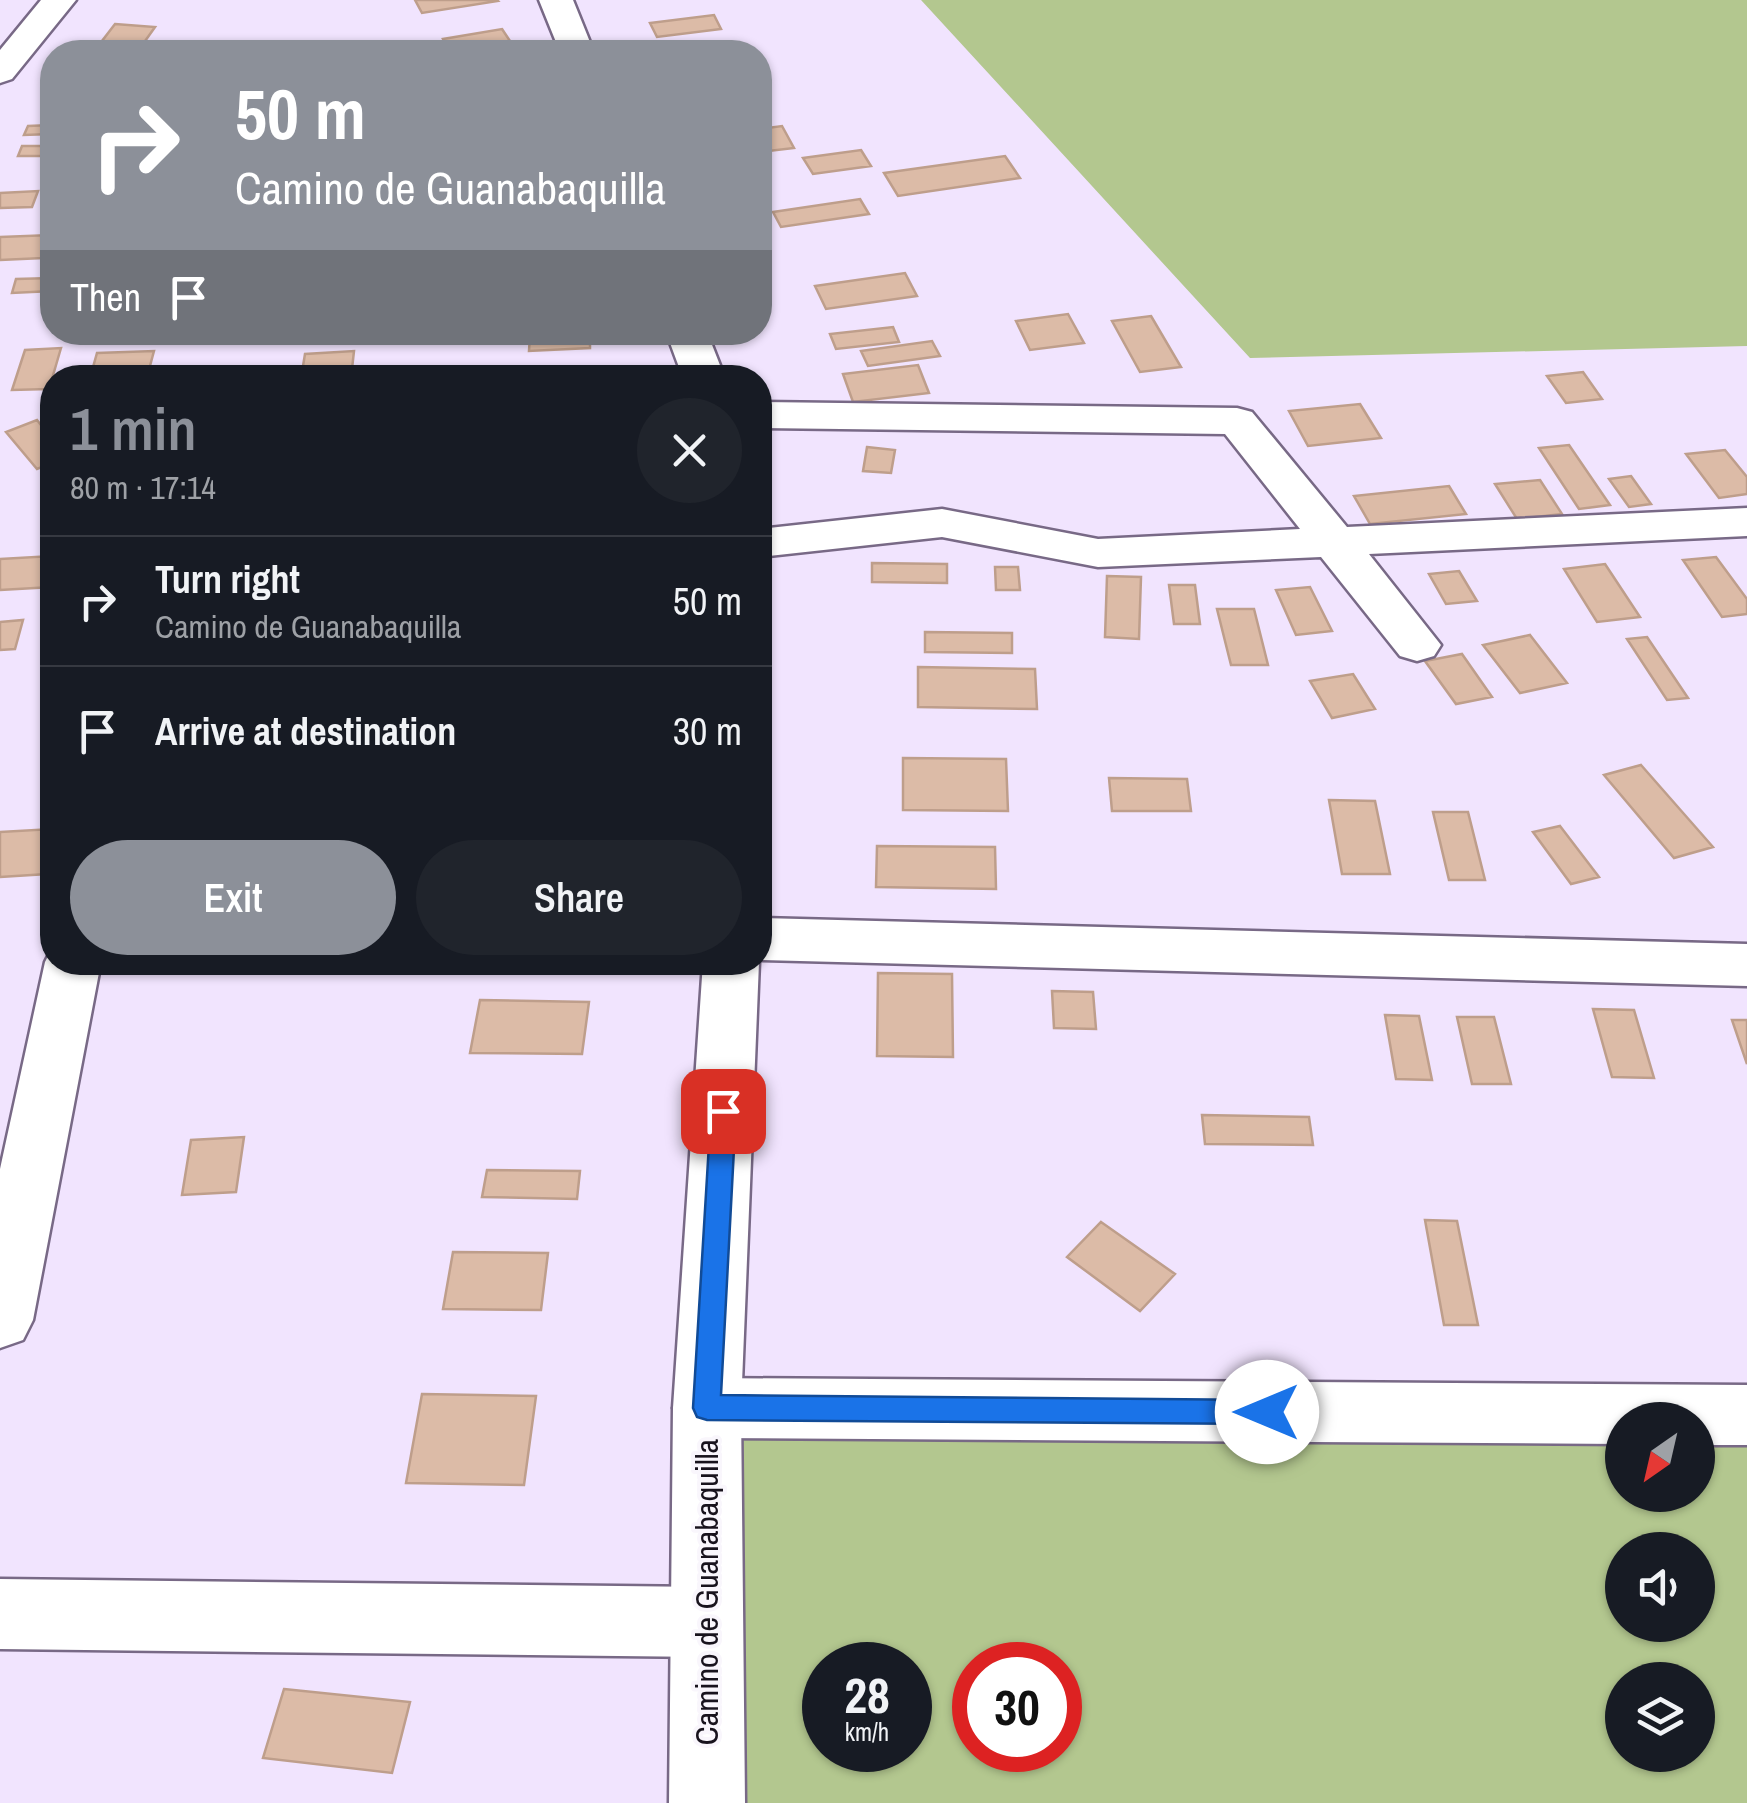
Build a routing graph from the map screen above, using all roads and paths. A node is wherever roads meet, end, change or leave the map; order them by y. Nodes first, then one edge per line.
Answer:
1 (59, 0) edge
2 (556, 0) edge
3 (572, 40) edge
4 (0, 72) edge
5 (772, 415) edge
6 (1747, 522) edge
7 (772, 542) edge
8 (1336, 542) junction
9 (1417, 645) dead end
10 (772, 939) edge
11 (1747, 965) edge
12 (70, 975) edge
13 (731, 975) edge
14 (0, 1320) edge
15 (707, 1408) junction
16 (1747, 1416) edge
17 (0, 1614) edge
18 (706, 1622) junction
19 (707, 1803) edge

1 - 4 street
2 - 3 street
5 - 8 street
6 - 8 street
7 - 8 street
8 - 9 street
10 - 11 street
12 - 14 street
13 - 15 street, Camino de Guanabaquilla
15 - 16 street
15 - 18 street, Camino de Guanabaquilla
17 - 18 street
18 - 19 street, Camino de Guanabaquilla

